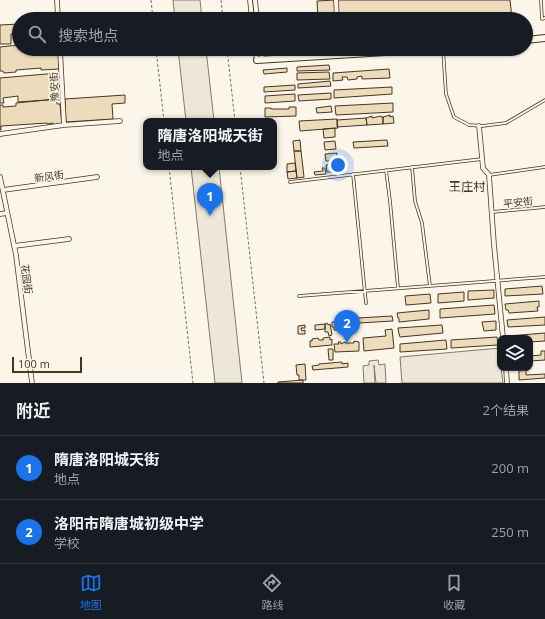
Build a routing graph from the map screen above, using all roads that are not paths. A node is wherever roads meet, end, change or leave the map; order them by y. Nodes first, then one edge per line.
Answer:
1 (57, 0) edge
2 (250, 0) edge
3 (255, 0) edge
4 (336, 0) edge
5 (541, 0) edge
6 (58, 12) edge
7 (251, 12) edge
8 (256, 12) edge
9 (337, 12) edge
10 (545, 18) edge
11 (545, 38) edge
12 (533, 39) edge
13 (545, 42) edge
14 (533, 43) edge
15 (60, 56) edge
16 (258, 56) edge
17 (260, 56) edge
18 (293, 56) edge
19 (443, 56) edge
20 (259, 59) junction
21 (545, 100) edge
22 (120, 121) dead end
23 (64, 125) junction
24 (479, 126) junction
25 (0, 134) edge
26 (482, 159) junction
27 (412, 167) junction
28 (545, 167) edge
29 (386, 170) junction
30 (353, 174) junction
31 (489, 175) junction
32 (98, 177) dead end
33 (0, 180) edge
34 (290, 182) dead end
35 (3, 190) junction
36 (545, 207) edge
37 (492, 212) junction
38 (7, 213) junction
39 (0, 214) edge
40 (69, 239) dead end
41 (14, 246) junction
42 (545, 276) edge
43 (498, 280) junction
44 (430, 286) junction
45 (398, 288) junction
46 (364, 291) junction
47 (298, 296) dead end
48 (366, 303) dead end
49 (503, 335) edge
50 (506, 371) edge
51 (32, 383) edge
52 (507, 383) edge

1 - 6 street
2 - 7 street
3 - 8 street
4 - 9 street
5 - 10 lane
11 - 12 street
13 - 14 street
15 - 23 street, 豫安街
16 - 20 street
17 - 20 street
18 - 20 street
19 - 24 lane
21 - 24 lane
22 - 23 street
23 - 25 street
24 - 26 street
26 - 27 lane
26 - 31 street
27 - 29 lane
27 - 44 lane
28 - 31 lane
29 - 30 lane
29 - 45 lane
30 - 34 lane
30 - 46 lane
31 - 37 street
32 - 35 street, 新风街
33 - 35 street, 花园街
35 - 38 street, 花园街
36 - 37 lane, 平安街
37 - 43 street
38 - 39 street
38 - 41 street, 花园街
40 - 41 street
41 - 51 street, 花园街
42 - 43 lane
43 - 44 lane
43 - 49 street
44 - 45 lane
45 - 46 lane
46 - 47 lane
46 - 48 lane
50 - 52 street

